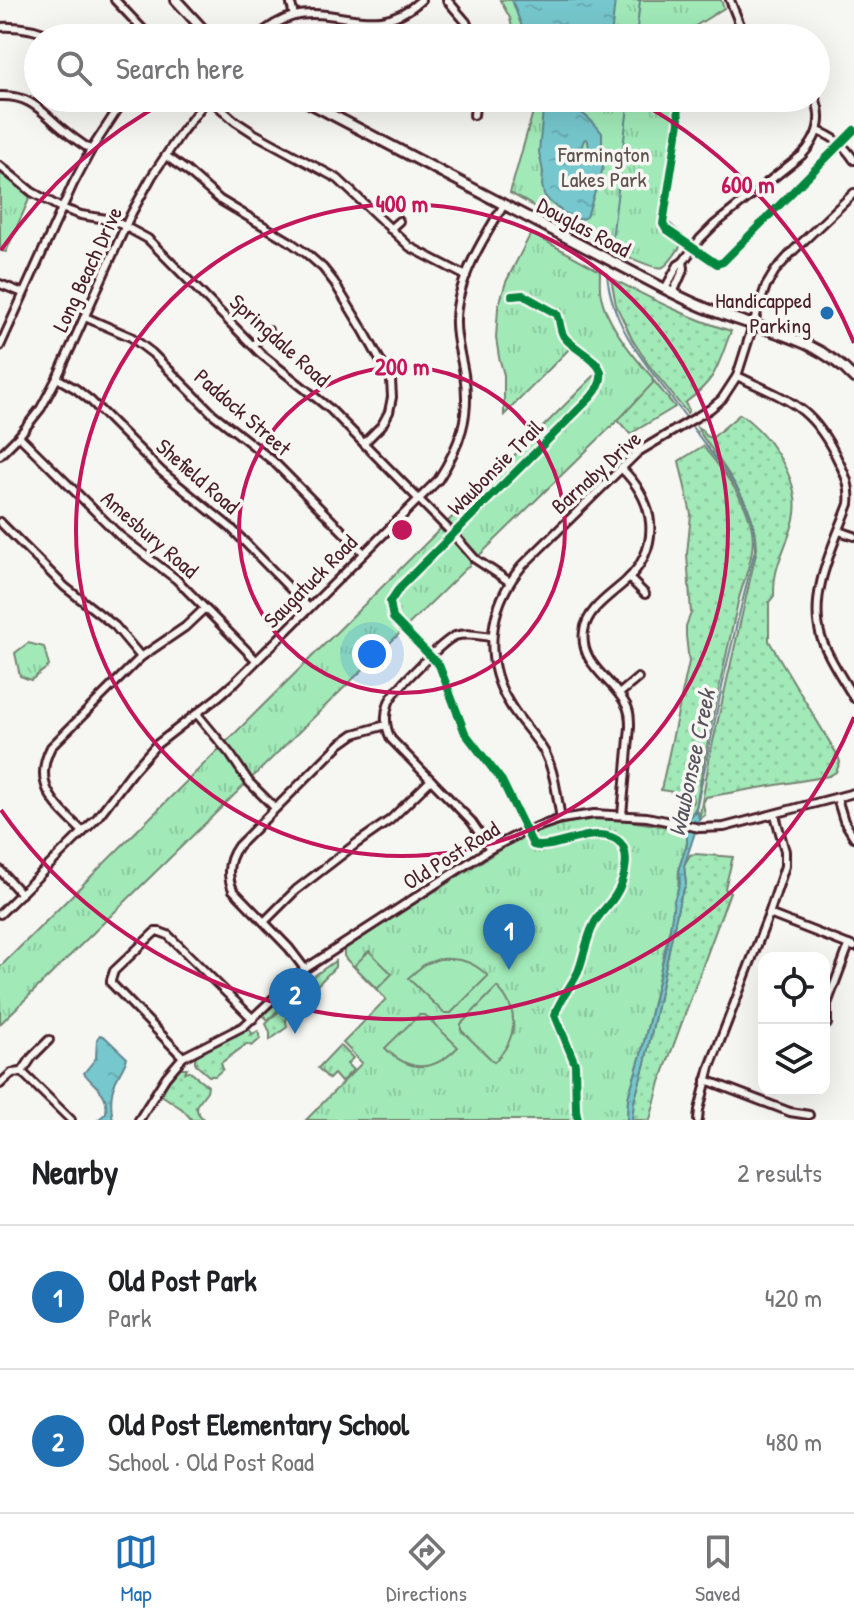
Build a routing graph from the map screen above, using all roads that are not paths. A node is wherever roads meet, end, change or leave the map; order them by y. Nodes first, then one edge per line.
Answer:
1 (115, 0) edge
2 (176, 0) edge
3 (290, 0) edge
4 (421, 0) edge
5 (447, 0) edge
6 (730, 0) edge
7 (294, 16) junction
8 (370, 21) junction
9 (138, 24) edge
10 (198, 24) edge
11 (276, 24) edge
12 (370, 24) edge
13 (467, 24) edge
14 (740, 24) edge
15 (0, 27) edge
16 (24, 28) edge
17 (0, 96) edge
18 (24, 99) edge
19 (44, 112) edge
20 (115, 112) edge
21 (198, 112) edge
22 (225, 112) edge
23 (327, 112) edge
24 (474, 112) edge
25 (819, 112) edge
26 (474, 115) dead end
27 (818, 131) junction
28 (91, 150) junction
29 (166, 156) junction
30 (854, 160) edge
31 (0, 166) edge
32 (854, 193) edge
33 (504, 205) junction
34 (61, 208) junction
35 (251, 219) junction
36 (399, 221) dead end
37 (125, 225) junction
38 (246, 228) dead end
39 (390, 229) junction
40 (466, 276) junction
41 (0, 284) edge
42 (669, 291) junction
43 (23, 293) junction
44 (85, 317) junction
45 (754, 325) junction
46 (375, 327) dead end
47 (268, 330) dead end
48 (365, 333) junction
49 (253, 345) junction
50 (0, 346) edge
51 (737, 376) junction
52 (57, 378) junction
53 (854, 378) edge
54 (19, 436) junction
55 (364, 443) junction
56 (0, 455) edge
57 (621, 468) junction
58 (419, 499) junction
59 (0, 522) edge
60 (839, 531) junction
61 (854, 536) edge
62 (364, 553) junction
63 (629, 578) junction
64 (510, 582) junction
65 (645, 594) dead end
66 (309, 608) junction
67 (204, 609) junction
68 (492, 637) junction
69 (141, 657) junction
70 (256, 660) junction
71 (638, 678) dead end
72 (619, 694) junction
73 (854, 698) edge
74 (197, 714) junction
75 (386, 725) junction
76 (431, 780) junction
77 (854, 793) edge
78 (837, 798) junction
79 (275, 808) junction
80 (622, 815) junction
81 (775, 815) junction
82 (561, 819) junction
83 (83, 832) junction
84 (854, 837) edge
85 (490, 849) junction
86 (0, 870) edge
87 (21, 894) junction
88 (0, 914) edge
89 (769, 914) junction
90 (264, 922) junction
91 (852, 946) edge
92 (305, 969) junction
93 (830, 997) edge
94 (253, 1019) junction
95 (49, 1040) dead end
96 (183, 1057) junction
97 (22, 1072) junction
98 (706, 1080) junction
99 (0, 1084) edge
100 (809, 1115) dead end
101 (71, 1120) edge
102 (139, 1120) edge
103 (698, 1120) edge

1 - 9 street
2 - 10 street
3 - 7 street
4 - 8 street
5 - 13 street
6 - 14 street
7 - 8 street
7 - 11 street
8 - 12 street
15 - 16 street
17 - 18 street
19 - 28 street
20 - 28 street
21 - 29 street, Long Beach Drive
22 - 39 street
23 - 33 street, Douglas Road
24 - 26 street
25 - 27 street
27 - 30 street
27 - 42 street
28 - 34 street
29 - 35 street
29 - 37 street, Long Beach Drive
31 - 34 street, Springdale Road
32 - 45 street, Barnaby Drive
33 - 40 street, Saugatuck Road
33 - 42 street, Douglas Road
34 - 37 street, Springdale Road
34 - 43 street
35 - 38 street
35 - 48 street
36 - 39 street
37 - 44 street, Long Beach Drive
37 - 49 street, Springdale Road
39 - 40 street
40 - 58 street, Saugatuck Road
41 - 43 street
42 - 45 street, Douglas Road
43 - 50 street
44 - 52 street, Long Beach Drive
44 - 62 street, Paddock Street
45 - 51 street, Barnaby Drive
45 - 53 street, Douglas Road
46 - 48 street
47 - 49 street
48 - 55 street
49 - 55 street, Springdale Road
51 - 57 street, Barnaby Drive
51 - 60 street
52 - 54 street, Long Beach Drive
52 - 66 street, Shefield Road
54 - 56 street, Long Beach Drive
54 - 67 street, Amesbury Road
55 - 58 street, Springdale Road
57 - 63 street
57 - 64 street, Barnaby Drive
58 - 62 street, Saugatuck Road
58 - 64 street, Springdale Road
59 - 69 street
60 - 61 street
60 - 73 street
62 - 66 street, Saugatuck Road
63 - 65 street
63 - 72 street
64 - 68 street, Barnaby Drive
66 - 70 street, Saugatuck Road
67 - 69 street
67 - 70 street, Amesbury Road
68 - 75 street
68 - 82 street, Barnaby Drive
69 - 83 street
70 - 74 street, Saugatuck Road
71 - 72 street
72 - 80 street
74 - 79 street
74 - 83 street, Saugatuck Road
75 - 76 street
75 - 79 street
76 - 85 street
76 - 90 street
77 - 78 street, Old Post Road
78 - 81 street, Old Post Road
78 - 84 street
79 - 90 street
80 - 81 street, Old Post Road
80 - 82 street, Old Post Road
81 - 89 street
82 - 85 street, Old Post Road
83 - 87 street, Saugatuck Road
85 - 92 street, Old Post Road
86 - 87 street
87 - 88 street, Saugatuck Road
89 - 91 street
89 - 98 street
90 - 92 street
91 - 93 street
92 - 94 street, Old Post Road
94 - 96 street, Old Post Road
94 - 96 street
95 - 97 street
96 - 102 street, Old Post Road
97 - 99 street
97 - 101 street
98 - 100 street
98 - 103 street

